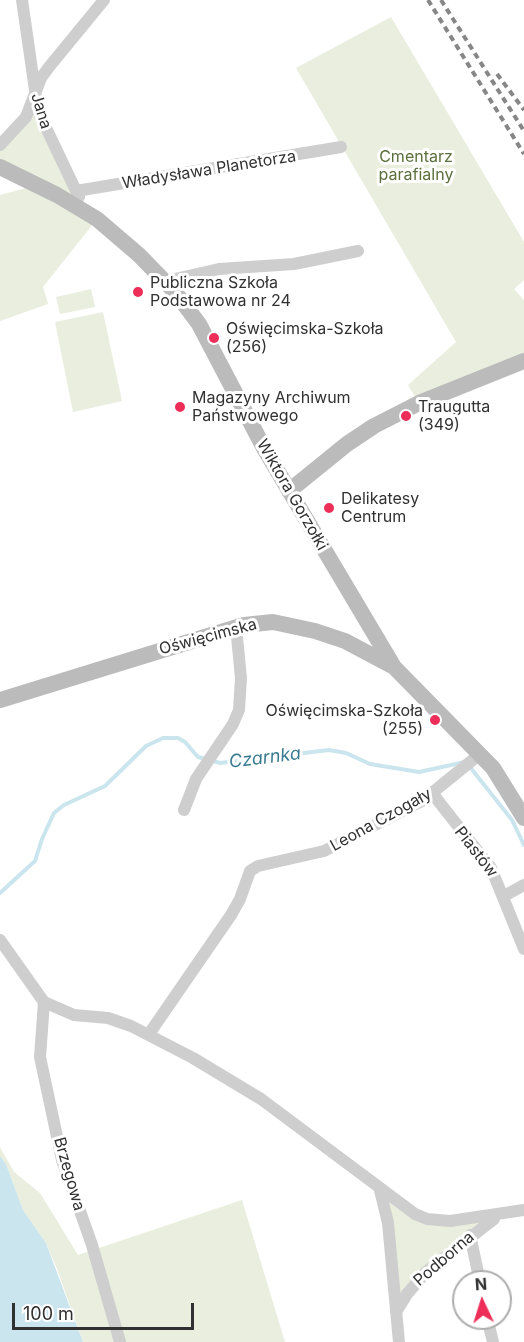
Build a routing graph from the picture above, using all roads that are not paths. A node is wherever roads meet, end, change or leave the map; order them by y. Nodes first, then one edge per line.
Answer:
1 (22, 0) edge
2 (104, 0) edge
3 (34, 97) junction
4 (0, 145) edge
5 (341, 147) dead end
6 (0, 167) edge
7 (76, 192) junction
8 (88, 214) junction
9 (358, 251) dead end
10 (166, 282) junction
11 (524, 362) edge
12 (289, 491) junction
13 (365, 618) junction
14 (236, 627) junction
15 (334, 637) junction
16 (394, 667) junction
17 (0, 700) edge
18 (480, 754) junction
19 (432, 793) junction
20 (184, 810) dead end
21 (524, 818) edge
22 (524, 885) edge
23 (504, 896) junction
24 (0, 940) edge
25 (524, 949) edge
26 (44, 1002) junction
27 (150, 1034) junction
28 (380, 1190) junction
29 (524, 1210) edge
30 (500, 1215) junction
31 (470, 1235) junction
32 (477, 1270) edge
33 (396, 1312) junction
34 (120, 1342) edge
35 (399, 1342) edge

1 - 3 street, Jana
2 - 3 street
3 - 4 street
3 - 7 street, Jana
5 - 7 street, Władysława Planetorza
6 - 8 main road, Wiktora Gorzołki
7 - 8 street, Jana
8 - 10 main road, Wiktora Gorzołki
9 - 10 street
10 - 12 main road, Wiktora Gorzołki
11 - 12 main road
12 - 13 main road, Wiktora Gorzołki
13 - 15 main road
13 - 16 main road, Wiktora Gorzołki
14 - 15 main road, Oświęcimska
14 - 17 main road, Oświęcimska
14 - 20 street
15 - 16 main road, Oświęcimska
16 - 18 main road, Oświęcimska
18 - 19 street, Leona Czogały
18 - 21 main road, Oświęcimska
19 - 23 street, Piastów
19 - 27 street, Leona Czogały
22 - 23 street
23 - 25 street, Piastów
24 - 26 street
26 - 27 street
26 - 34 street, Brzegowa
27 - 28 street
28 - 30 street
28 - 33 street, Podborna
29 - 30 street
30 - 31 street, Podborna
31 - 32 street
31 - 33 street, Podborna
33 - 35 street, Podborna

